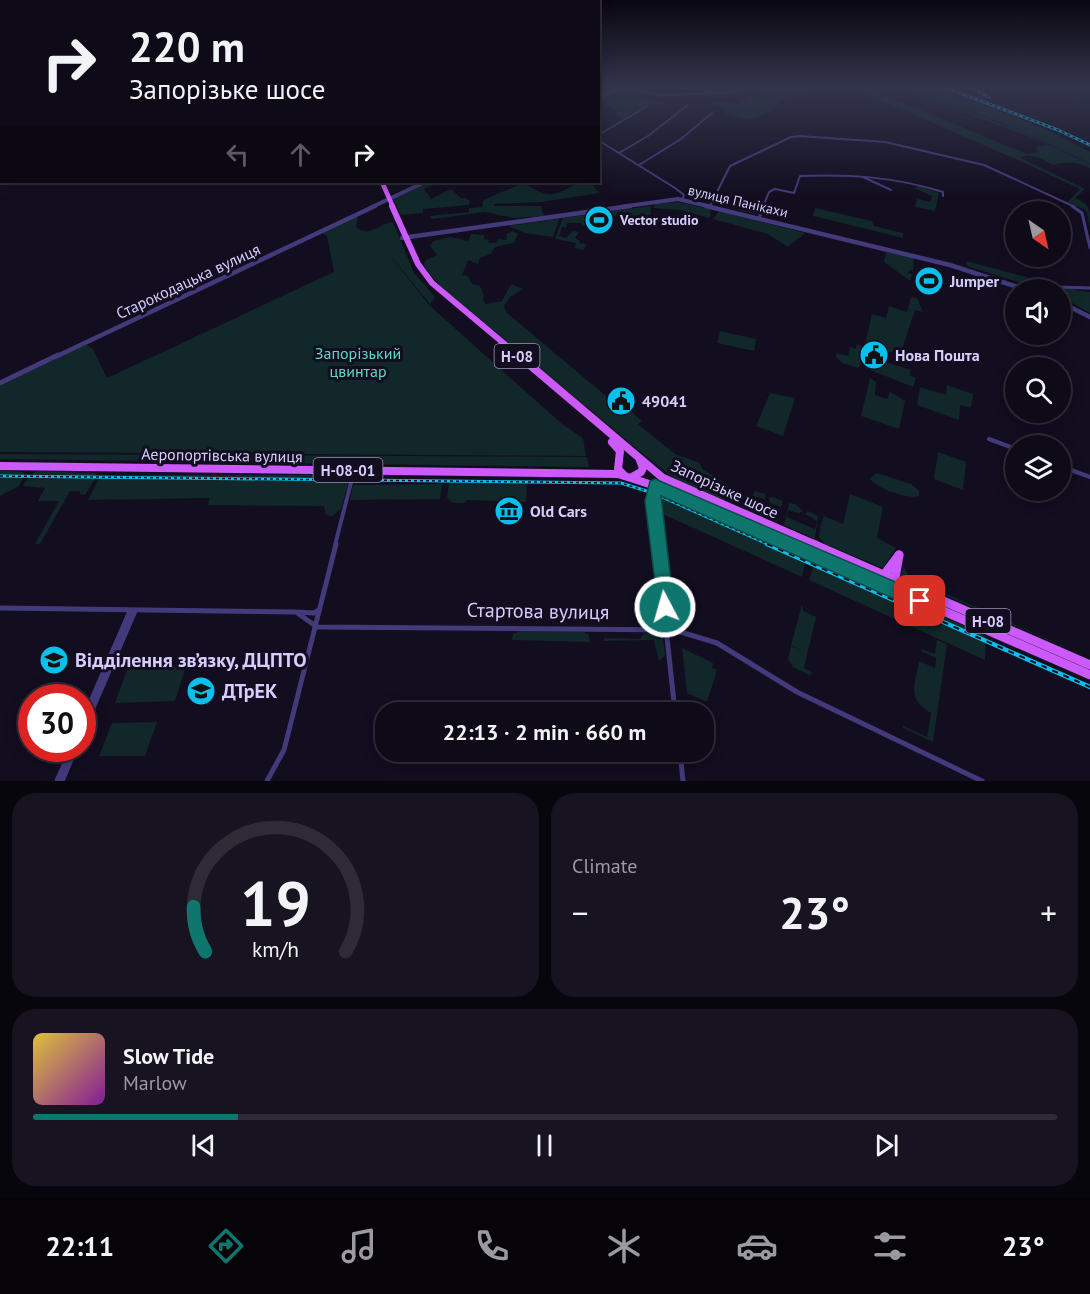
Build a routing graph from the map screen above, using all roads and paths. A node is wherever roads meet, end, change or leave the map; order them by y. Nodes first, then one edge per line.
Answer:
1 (618, 123) edge
2 (664, 123) edge
3 (700, 123) edge
4 (600, 134) edge
5 (600, 141) edge
6 (619, 153) junction
7 (639, 165) junction
8 (862, 177) dead end
9 (380, 183) edge
10 (423, 183) edge
11 (877, 184) junction
12 (872, 187) dead end
13 (891, 190) dead end
14 (943, 196) dead end
15 (388, 199) junction
16 (682, 200) junction
17 (710, 206) junction
18 (759, 218) junction
19 (404, 237) junction
20 (1090, 248) edge
21 (1005, 283) edge
22 (1071, 287) edge
23 (1090, 288) edge
24 (1071, 307) edge
25 (1090, 318) edge
26 (0, 383) edge
27 (546, 383) junction
28 (989, 439) dead end
29 (1005, 445) edge
30 (638, 459) junction
31 (619, 462) junction
32 (0, 466) edge
33 (355, 470) junction
34 (1071, 470) edge
35 (592, 472) junction
36 (627, 476) junction
37 (1090, 477) edge
38 (655, 486) junction
39 (885, 581) junction
40 (894, 585) junction
41 (0, 608) edge
42 (320, 610) junction
43 (132, 611) junction
44 (296, 612) junction
45 (317, 627) junction
46 (667, 628) junction
47 (1090, 665) edge
48 (1090, 675) edge
49 (96, 691) edge
50 (96, 699) edge
51 (674, 702) edge
52 (67, 762) edge
53 (69, 762) edge
54 (681, 762) edge
55 (57, 781) edge
56 (62, 781) edge
57 (267, 781) edge
58 (683, 781) edge
59 (982, 781) edge

1 - 4 street
2 - 6 street
3 - 7 street
5 - 6 street
6 - 7 street
7 - 16 street
8 - 11 street
9 - 15 main road, Запорізьке шосе / Н-08
10 - 15 street, Старокодацька вулиця
11 - 12 street
11 - 13 street
14 - 18 street
15 - 19 main road, Запорізьке шосе / Н-08
15 - 26 street, Старокодацька вулиця
16 - 17 street, вулиця Панікахи
16 - 19 street, вулиця Панікахи
17 - 18 street, вулиця Панікахи
17 - 20 street
18 - 21 street, вулиця Панікахи
19 - 27 main road, Запорізьке шосе / Н-08
22 - 23 street
24 - 25 street
27 - 30 main road, Запорізьке шосе / Н-08
27 - 31 main road, Запорізьке шосе / Н-08
28 - 29 street
30 - 31 main road
30 - 36 main road
30 - 39 main road, Запорізьке шосе / Н-08
31 - 35 main road, Н-08-01
31 - 36 main road, Запорізьке шосе / Н-08
32 - 33 main road, Аеропортівська вулиця / Н-08-01
33 - 35 main road, Аеропортівська вулиця / Н-08-01
33 - 42 street
34 - 37 street
35 - 36 main road, Аеропортівська вулиця / Н-08-01
36 - 38 main road, Запорізьке шосе / Н-08
38 - 39 main road, Запорізьке шосе / Н-08
38 - 46 street
39 - 40 main road, Запорізьке шосе / Н-08
39 - 40 main road
40 - 47 main road, Запорізьке шосе / Н-08
40 - 48 main road, Запорізьке шосе / Н-08
41 - 43 street
42 - 44 street
42 - 45 street
43 - 44 street
43 - 49 street
43 - 50 street
44 - 45 street
45 - 46 street, Стартова вулиця
45 - 57 street
46 - 51 street
46 - 59 street, Стартова вулиця
52 - 55 street
53 - 56 street
54 - 58 street

